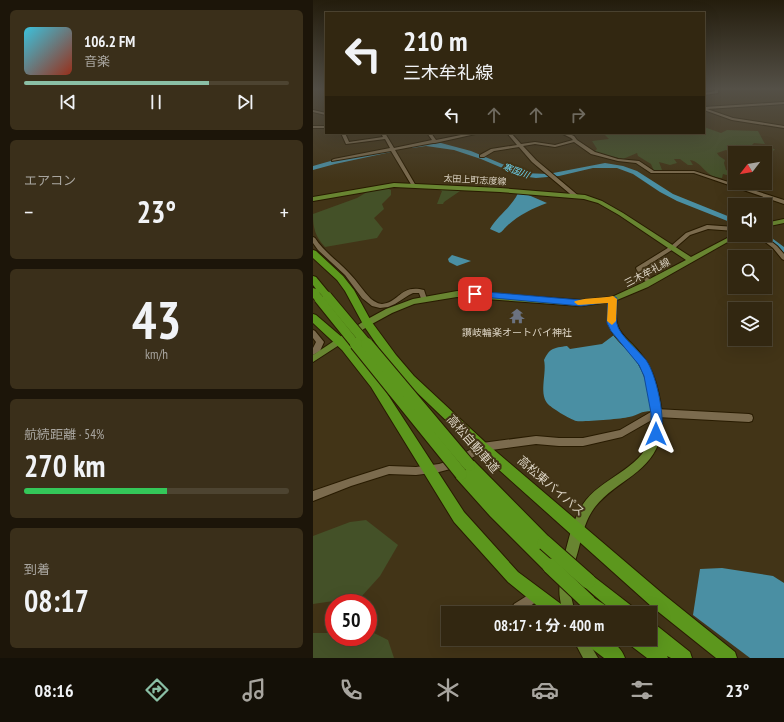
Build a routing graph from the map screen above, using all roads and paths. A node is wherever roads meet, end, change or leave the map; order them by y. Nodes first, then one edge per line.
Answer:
1 (737, 120) edge
2 (313, 127) edge
3 (325, 127) edge
4 (784, 127) edge
5 (343, 134) edge
6 (430, 134) edge
7 (470, 134) edge
8 (510, 134) edge
9 (566, 134) edge
10 (385, 135) edge
11 (575, 141) junction
12 (435, 142) junction
13 (520, 146) junction
14 (393, 149) junction
15 (482, 156) dead end
16 (334, 160) dead end
17 (414, 186) junction
18 (577, 197) junction
19 (313, 199) edge
20 (784, 202) edge
21 (784, 221) edge
22 (772, 224) edge
23 (728, 228) edge
24 (313, 239) edge
25 (728, 240) edge
26 (768, 242) edge
27 (673, 247) junction
28 (313, 253) edge
29 (784, 258) edge
30 (691, 260) junction
31 (313, 279) edge
32 (649, 282) junction
33 (320, 295) edge
34 (424, 299) junction
35 (613, 299) junction
36 (313, 317) edge
37 (367, 323) junction
38 (313, 333) edge
39 (339, 341) junction
40 (313, 352) edge
41 (313, 360) edge
42 (656, 413) junction
43 (749, 418) dead end
44 (482, 447) junction
45 (427, 469) junction
46 (465, 470) junction
47 (313, 496) edge
48 (578, 531) junction
49 (536, 595) junction
50 (521, 606) edge
51 (550, 606) edge
52 (567, 606) edge
53 (593, 606) edge
54 (618, 606) edge
55 (657, 637) edge
56 (584, 646) edge
57 (602, 646) edge
58 (645, 646) edge
59 (591, 658) edge
60 (617, 658) edge
61 (660, 658) edge
62 (684, 658) edge
63 (729, 658) edge

1 - 4 street
2 - 3 street
5 - 10 street
6 - 12 street
7 - 12 street
8 - 13 street
9 - 11 street
10 - 14 street
11 - 13 street
11 - 20 street
12 - 14 street
13 - 15 street
13 - 18 street
14 - 16 street
14 - 17 street
17 - 18 main road, 太田上町志度線
17 - 19 main road, 太田上町志度線
18 - 27 main road, 太田上町志度線
21 - 22 main road
23 - 27 street
24 - 34 street
25 - 30 main road, 三木牟礼線
26 - 29 street
27 - 30 main road, 太田上町志度線
27 - 32 street
28 - 37 highway, 高松東バイパス
30 - 32 main road, 三木牟礼線
31 - 33 highway, 高松自動車道
32 - 35 main road, 三木牟礼線
33 - 46 highway, 高松自動車道, bridge
34 - 35 main road, 三木牟礼線
34 - 37 main road, 三木牟礼線
35 - 42 main road
36 - 39 highway
37 - 39 main road, 三木牟礼線
37 - 44 highway, 高松東バイパス
38 - 40 street
39 - 41 main road, 三木牟礼線
39 - 45 highway
42 - 43 street
42 - 44 street
42 - 48 main road
44 - 45 street
44 - 48 highway, 高松東バイパス
45 - 47 street
45 - 49 highway
46 - 53 highway, 高松自動車道, bridge
46 - 54 highway, 高松自動車道, bridge
48 - 52 main road
48 - 63 highway, 高松東バイパス
49 - 50 street
49 - 51 highway
55 - 62 highway
56 - 59 main road
57 - 60 highway
58 - 61 highway

